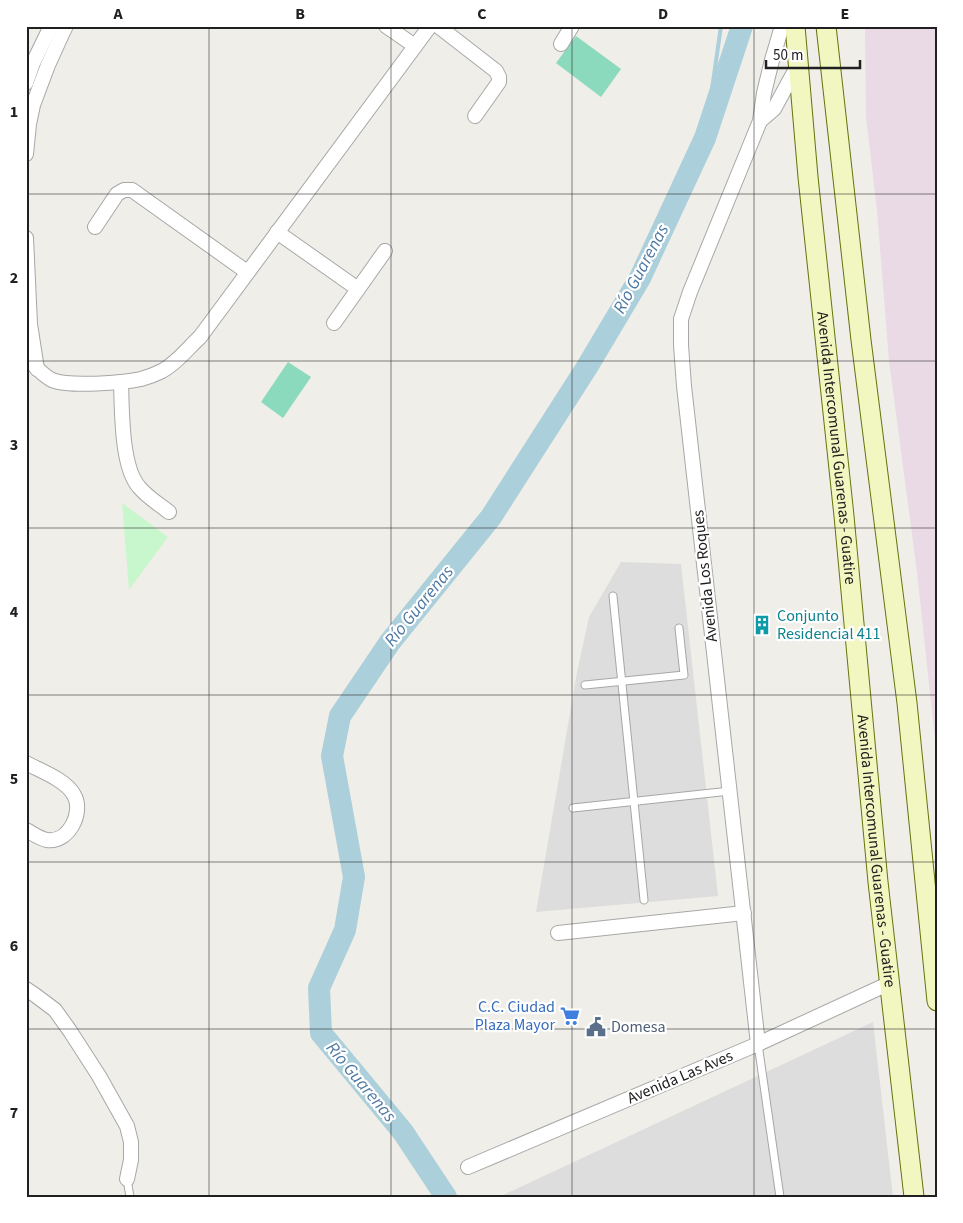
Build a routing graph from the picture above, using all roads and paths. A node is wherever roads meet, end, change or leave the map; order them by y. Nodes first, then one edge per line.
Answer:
1 (51, 26) edge
2 (66, 26) edge
3 (386, 26) edge
4 (430, 26) edge
5 (438, 26) edge
6 (572, 26) edge
7 (782, 26) edge
8 (795, 26) edge
9 (826, 26) edge
10 (561, 44) dead end
11 (415, 46) junction
12 (798, 65) junction
13 (26, 83) edge
14 (475, 116) dead end
15 (760, 121) junction
16 (26, 154) edge
17 (95, 226) dead end
18 (277, 232) junction
19 (26, 238) edge
20 (385, 251) dead end
21 (247, 272) junction
22 (358, 289) junction
23 (334, 323) dead end
24 (26, 356) edge
25 (37, 369) junction
26 (121, 382) junction
27 (169, 512) dead end
28 (613, 596) dead end
29 (680, 628) dead end
30 (622, 682) junction
31 (585, 685) dead end
32 (26, 763) edge
33 (730, 791) junction
34 (634, 802) junction
35 (573, 808) dead end
36 (26, 830) edge
37 (644, 900) dead end
38 (744, 913) junction
39 (558, 933) dead end
40 (890, 983) junction
41 (26, 989) edge
42 (937, 1002) edge
43 (758, 1044) junction
44 (468, 1167) dead end
45 (127, 1179) joint
46 (130, 1197) edge
47 (780, 1197) edge
48 (914, 1197) edge

1 - 13 street
2 - 16 street
3 - 11 street
4 - 11 street
5 - 14 street
6 - 10 street
7 - 15 street, Avenida Los Roques
8 - 12 main road, Avenida Intercomunal Guarenas - Guatire
9 - 42 main road
11 - 18 street
12 - 15 street, Avenida Los Roques
12 - 40 main road, Avenida Intercomunal Guarenas - Guatire
15 - 33 street, Avenida Los Roques
17 - 21 street
18 - 21 street
18 - 22 street
19 - 25 street
20 - 22 street
21 - 26 street
22 - 23 street
24 - 25 street
25 - 26 street
26 - 27 street
28 - 30 lane
29 - 30 lane
30 - 31 lane
30 - 34 lane
32 - 36 street
33 - 34 lane
33 - 38 street, Avenida Los Roques
34 - 35 lane
34 - 37 lane
38 - 39 street
38 - 43 street, Avenida Los Roques
40 - 43 street, Avenida Las Aves
40 - 48 main road, Avenida Intercomunal Guarenas - Guatire
41 - 45 street
43 - 44 street, Avenida Las Aves
43 - 47 lane
45 - 46 lane

